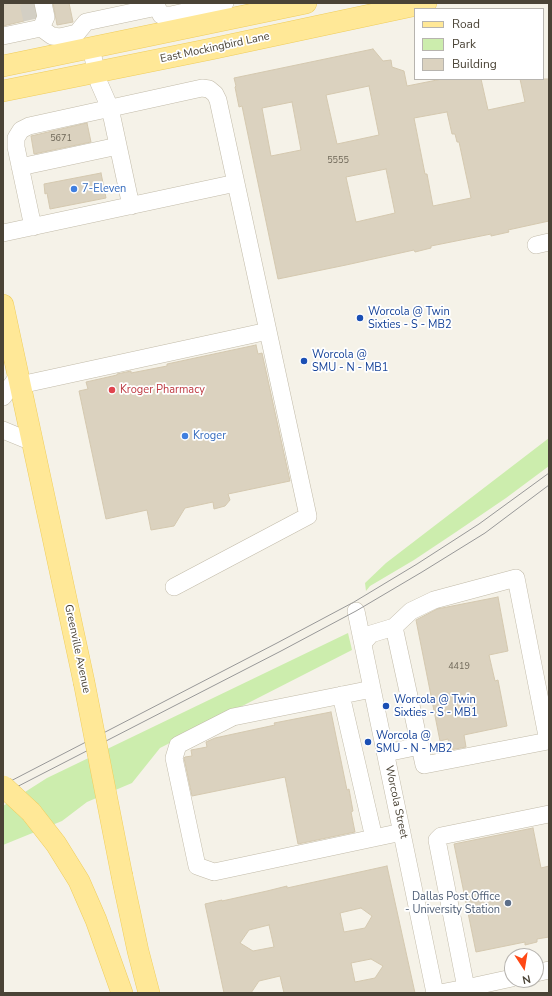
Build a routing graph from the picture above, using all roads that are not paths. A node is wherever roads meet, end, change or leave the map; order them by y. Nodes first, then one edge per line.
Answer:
1 (43, 3) edge
2 (225, 3) edge
3 (294, 4) edge
4 (414, 4) edge
5 (242, 9) edge
6 (160, 14) edge
7 (41, 28) junction
8 (3, 36) edge
9 (250, 40) junction
10 (83, 44) junction
11 (3, 66) edge
12 (96, 72) junction
13 (3, 91) edge
14 (110, 108) junction
15 (118, 146) junction
16 (20, 167) junction
17 (236, 183) junction
18 (131, 206) junction
19 (33, 227) junction
20 (3, 233) edge
21 (3, 305) edge
22 (268, 331) junction
23 (19, 380) junction
24 (3, 397) edge
25 (3, 430) edge
26 (32, 442) junction
27 (174, 587) dead end
28 (356, 611) dead end
29 (394, 627) junction
30 (363, 643) junction
31 (372, 689) junction
32 (341, 695) junction
33 (420, 746) junction
34 (386, 753) junction
35 (3, 786) edge
36 (549, 814) edge
37 (402, 832) junction
38 (374, 838) junction
39 (504, 980) edge
40 (466, 988) junction
41 (122, 993) edge
42 (149, 993) edge
43 (435, 993) edge
44 (440, 993) edge

1 - 7 street
2 - 6 street
3 - 5 main road
4 - 9 main road, East Mockingbird Lane
5 - 6 main road
5 - 9 main road
6 - 10 main road
7 - 8 street
7 - 10 street
9 - 12 main road, East Mockingbird Lane
10 - 11 main road
10 - 12 street
12 - 13 main road, East Mockingbird Lane
12 - 14 street
14 - 15 street
14 - 16 street
14 - 17 street
15 - 16 street
15 - 18 street
16 - 19 street
17 - 18 street
17 - 22 street
18 - 19 street
19 - 20 street
21 - 23 main road, Greenville Avenue
22 - 23 street
22 - 27 street
23 - 24 street
23 - 26 main road, Greenville Avenue
25 - 26 street
26 - 42 main road, Greenville Avenue, bridge
28 - 30 street, Worcola Street
29 - 30 street
29 - 33 street
29 - 33 street
30 - 31 street, Worcola Street
31 - 32 street
31 - 34 street, Worcola Street
32 - 38 street
32 - 38 street
33 - 34 street
34 - 37 street, Worcola Street
35 - 41 main road, bridge
36 - 40 street
37 - 38 street
37 - 43 street, Worcola Street
39 - 40 street
40 - 44 street

